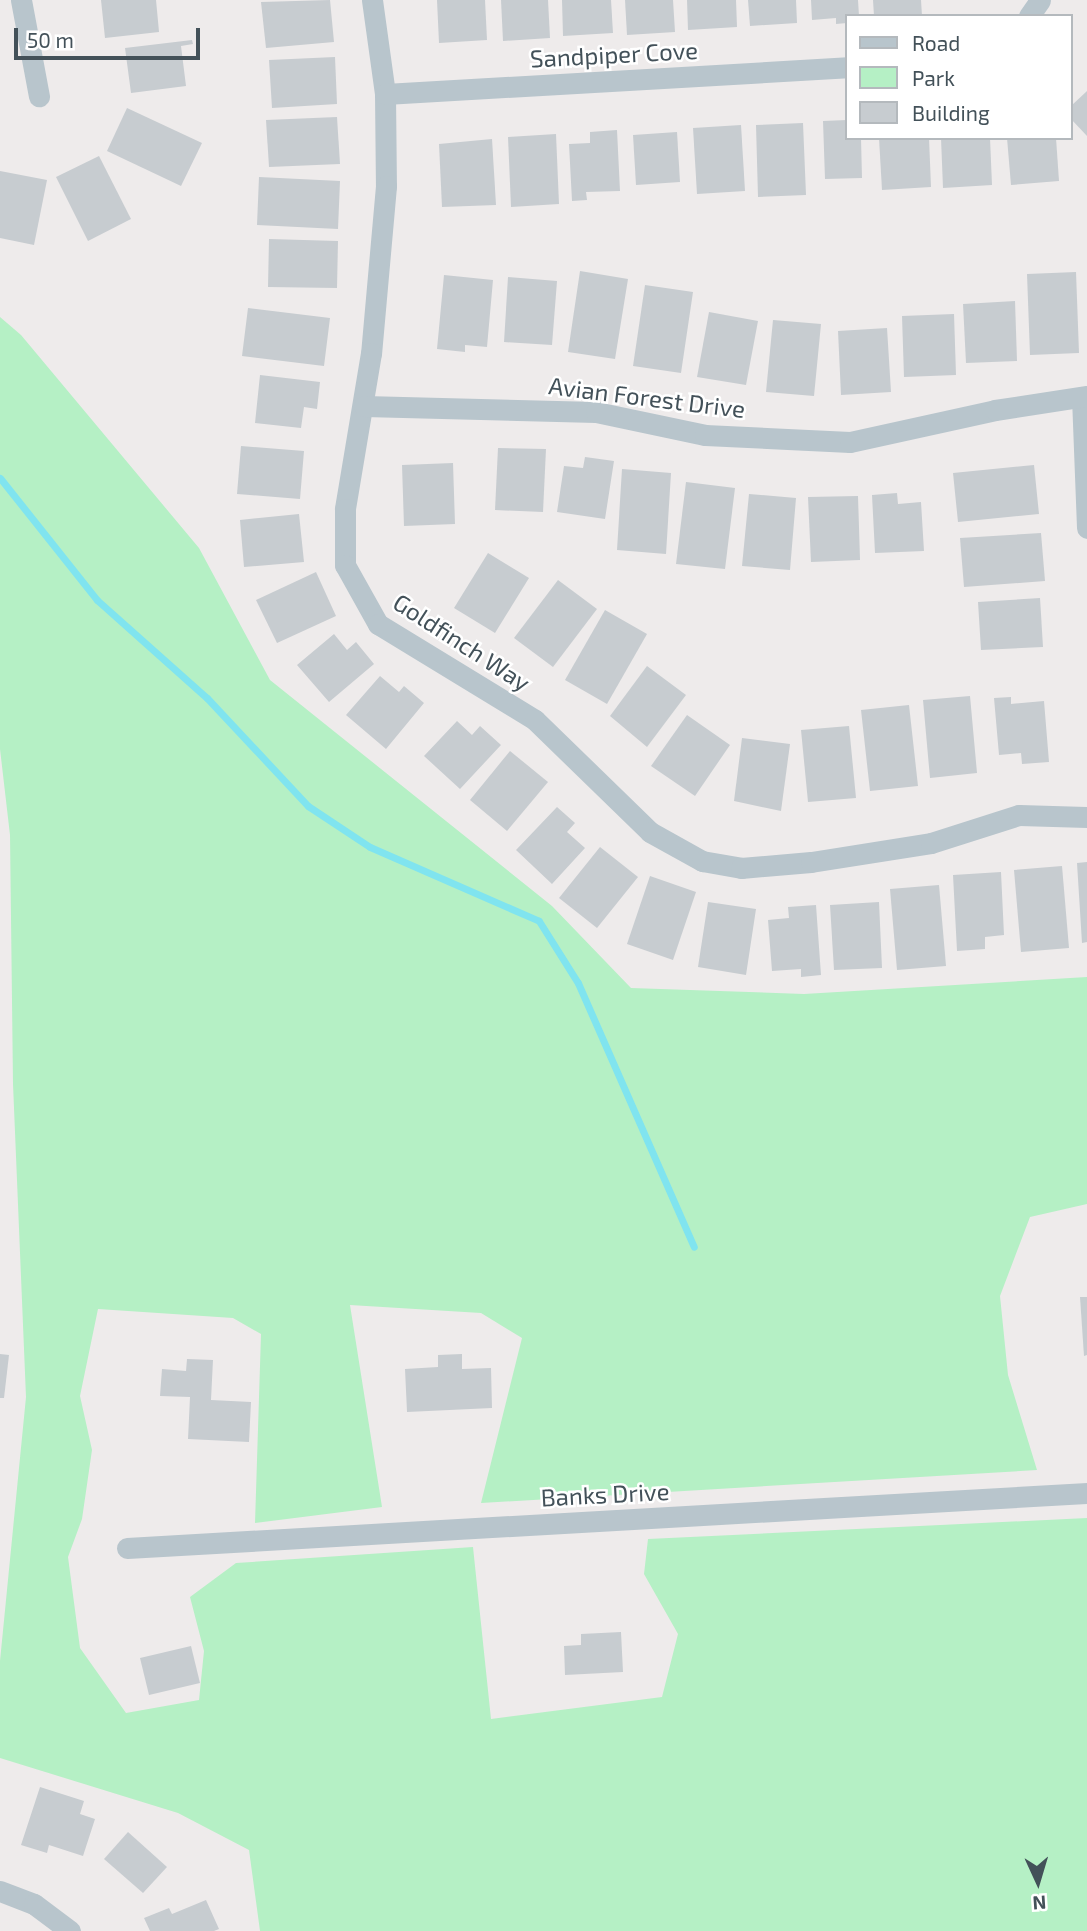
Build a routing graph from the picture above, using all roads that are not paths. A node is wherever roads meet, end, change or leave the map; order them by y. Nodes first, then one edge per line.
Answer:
1 (21, 0) edge
2 (372, 0) edge
3 (846, 67) edge
4 (385, 94) junction
5 (39, 96) dead end
6 (1084, 396) edge
7 (364, 406) junction
8 (1087, 528) edge
9 (1087, 817) edge
10 (1087, 1493) edge
11 (127, 1548) dead end
12 (0, 1891) edge
13 (70, 1931) edge

1 - 5 street
2 - 4 street, Goldfinch Way
3 - 4 street, Sandpiper Cove
4 - 7 street, Goldfinch Way
6 - 7 street, Avian Forest Drive
6 - 8 street
7 - 9 street, Goldfinch Way
10 - 11 street, Banks Drive
12 - 13 street

